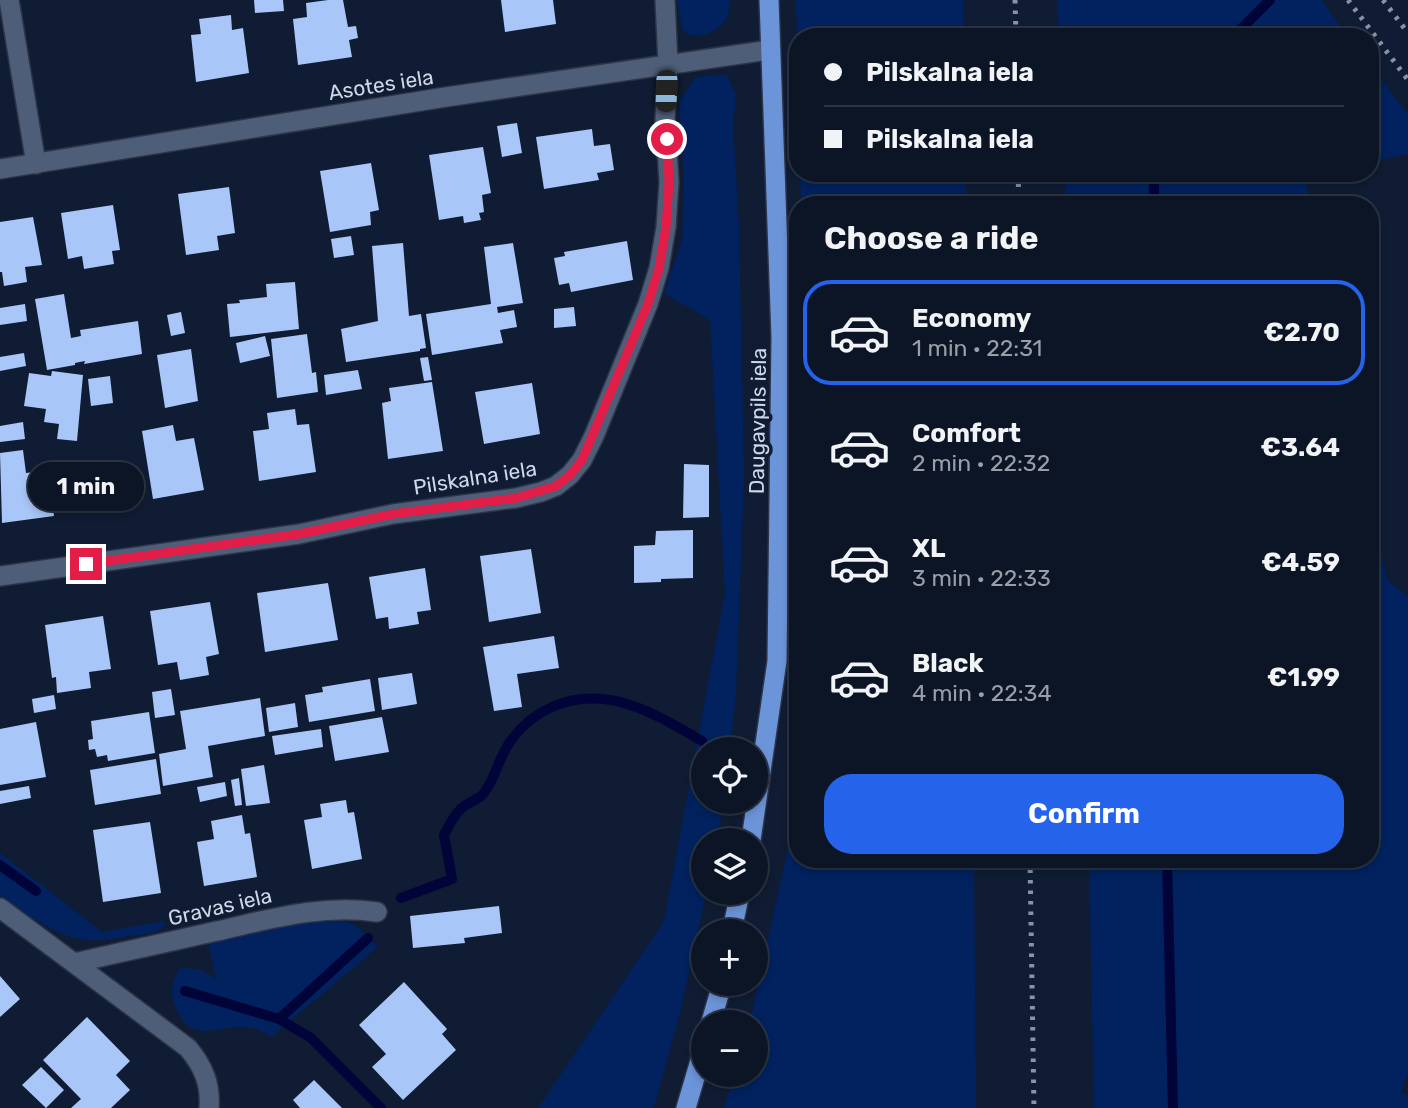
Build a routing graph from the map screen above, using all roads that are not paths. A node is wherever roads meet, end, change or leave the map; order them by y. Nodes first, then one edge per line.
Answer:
1 (9, 0) edge
2 (665, 0) edge
3 (769, 0) edge
4 (769, 51) junction
5 (667, 64) junction
6 (36, 164) junction
7 (0, 169) edge
8 (0, 576) edge
9 (753, 828) edge
10 (0, 908) edge
11 (377, 912) dead end
12 (74, 963) junction
13 (692, 1087) edge
14 (209, 1108) edge
15 (686, 1108) edge

1 - 6 street
2 - 5 street
3 - 4 highway, Daugavpils iela
4 - 5 street, Asotes iela
4 - 9 highway, Daugavpils iela
5 - 6 street, Asotes iela
5 - 8 street, Pilskalna iela
6 - 7 street, Asotes iela
10 - 12 street
11 - 12 street, Gravas iela
12 - 14 street
13 - 15 highway

